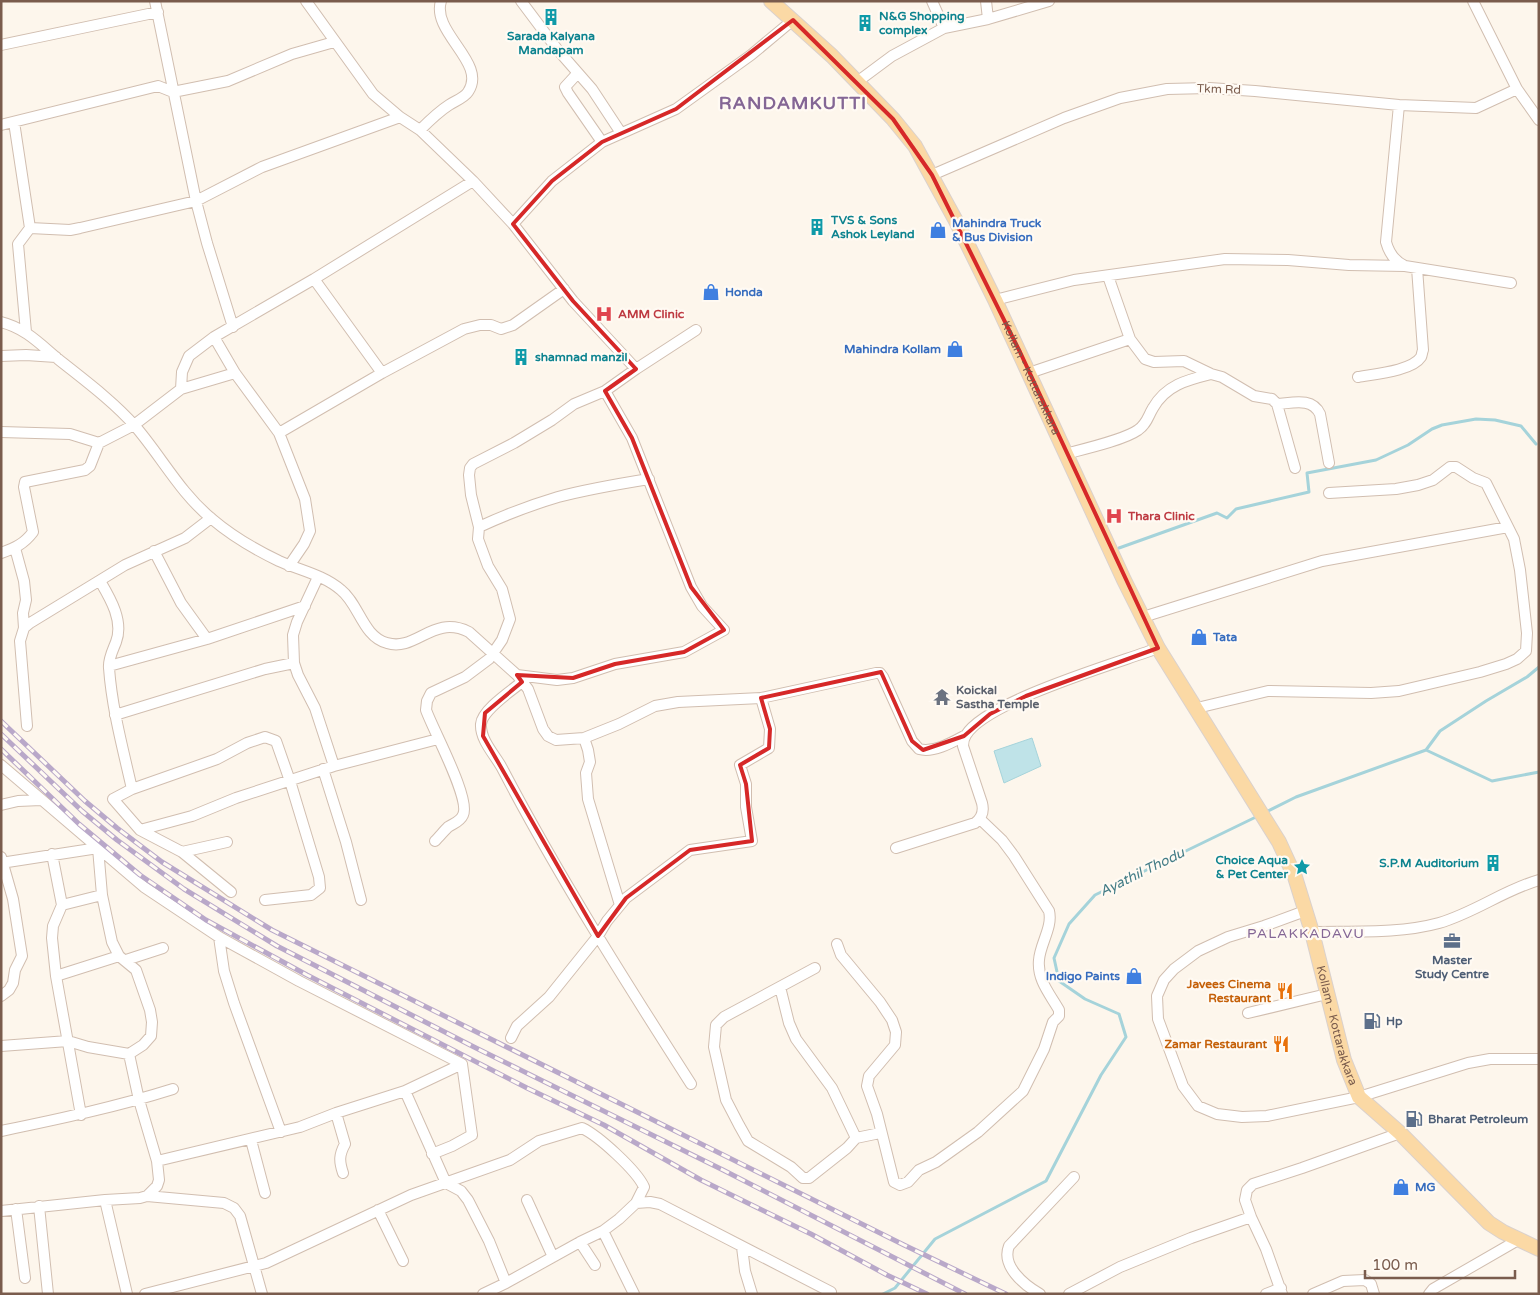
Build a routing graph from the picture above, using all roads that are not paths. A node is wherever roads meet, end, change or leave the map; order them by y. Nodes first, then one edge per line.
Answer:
1 (155, 1) edge
2 (306, 1) edge
3 (441, 1) edge
4 (521, 1) edge
5 (771, 1) edge
6 (932, 1) edge
7 (986, 1) edge
8 (1049, 1) edge
9 (1473, 1) edge
10 (158, 12) junction
11 (988, 19) junction
12 (793, 20) junction
13 (944, 28) junction
14 (334, 42) junction
15 (1, 45) edge
16 (576, 75) dead end
17 (857, 82) junction
18 (1517, 89) junction
19 (173, 92) junction
20 (1399, 105) junction
21 (400, 116) junction
22 (1539, 120) edge
23 (14, 122) junction
24 (1, 125) edge
25 (420, 130) junction
26 (621, 133) junction
27 (602, 142) junction
28 (932, 175) junction
29 (473, 181) junction
30 (196, 201) junction
31 (512, 224) junction
32 (30, 228) junction
33 (1405, 266) junction
34 (1417, 268) junction
35 (1108, 276) junction
36 (314, 279) junction
37 (1511, 283) dead end
38 (564, 289) junction
39 (995, 300) junction
40 (1, 322) edge
41 (233, 327) junction
42 (696, 330) dead end
43 (26, 332) junction
44 (214, 337) junction
45 (1130, 339) junction
46 (1, 356) edge
47 (56, 357) junction
48 (636, 369) junction
49 (235, 372) junction
50 (382, 373) junction
51 (1029, 373) junction
52 (1211, 374) junction
53 (1358, 377) dead end
54 (181, 389) junction
55 (605, 391) junction
56 (1277, 404) junction
57 (134, 425) junction
58 (1, 432) edge
59 (279, 433) junction
60 (99, 444) junction
61 (1065, 454) junction
62 (1330, 463) dead end
63 (1296, 468) dead end
64 (648, 479) junction
65 (1329, 493) dead end
66 (211, 518) junction
67 (479, 527) junction
68 (1508, 527) junction
69 (16, 548) junction
70 (154, 551) junction
71 (1, 553) edge
72 (289, 566) junction
73 (318, 577) junction
74 (100, 581) junction
75 (304, 606) junction
76 (1143, 617) junction
77 (24, 628) junction
78 (207, 639) junction
79 (1158, 648) junction
80 (493, 652) junction
81 (294, 663) junction
82 (109, 666) junction
83 (519, 678) junction
84 (762, 698) junction
85 (1197, 708) junction
86 (115, 715) junction
87 (27, 726) dead end
88 (964, 736) junction
89 (584, 738) junction
90 (438, 739) junction
91 (1, 765) edge
92 (334, 766) junction
93 (323, 770) junction
94 (290, 781) junction
95 (132, 789) junction
96 (42, 800) junction
97 (1, 806) edge
98 (980, 819) junction
99 (140, 830) junction
100 (435, 841) dead end
101 (227, 842) dead end
102 (98, 848) junction
103 (896, 848) dead end
104 (182, 852) junction
105 (52, 854) junction
106 (2, 861) edge
107 (1539, 880) edge
108 (231, 892) dead end
109 (102, 895) junction
110 (266, 900) dead end
111 (361, 900) dead end
112 (62, 904) junction
113 (620, 904) junction
114 (1305, 911) junction
115 (1312, 932) junction
116 (598, 936) junction
117 (219, 937) junction
118 (837, 944) dead end
119 (163, 948) dead end
120 (123, 958) junction
121 (816, 968) dead end
122 (56, 976) junction
123 (780, 987) junction
124 (1327, 994) junction
125 (1, 996) edge
126 (1248, 1013) dead end
127 (511, 1038) dead end
128 (68, 1041) junction
129 (1, 1046) edge
130 (129, 1054) junction
131 (1539, 1059) edge
132 (462, 1064) junction
133 (691, 1084) dead end
134 (173, 1089) dead end
135 (405, 1090) junction
136 (1359, 1097) junction
137 (139, 1100) junction
138 (336, 1113) junction
139 (81, 1115) junction
140 (1, 1131) edge
141 (282, 1132) junction
142 (1400, 1133) junction
143 (880, 1134) junction
144 (856, 1138) junction
145 (250, 1140) junction
146 (432, 1154) junction
147 (158, 1161) junction
148 (343, 1173) dead end
149 (1074, 1177) dead end
150 (446, 1182) junction
151 (265, 1193) dead end
152 (147, 1196) junction
153 (105, 1200) junction
154 (527, 1200) dead end
155 (636, 1203) junction
156 (39, 1206) junction
157 (16, 1209) junction
158 (378, 1210) junction
159 (1, 1211) edge
160 (1251, 1217) junction
161 (603, 1231) junction
162 (1518, 1240) junction
163 (580, 1242) junction
164 (742, 1247) junction
165 (1539, 1248) edge
166 (553, 1256) junction
167 (402, 1261) dead end
168 (595, 1265) dead end
169 (255, 1266) junction
170 (25, 1278) dead end
171 (506, 1283) junction
172 (1282, 1291) edge
173 (831, 1292) dead end
174 (48, 1294) edge
175 (127, 1294) edge
176 (145, 1294) edge
177 (262, 1294) edge
178 (483, 1294) edge
179 (634, 1294) edge
180 (752, 1294) edge
181 (1040, 1294) edge
182 (1069, 1294) edge
183 (1266, 1294) edge
184 (1313, 1294) edge
185 (1374, 1294) edge
186 (1429, 1294) edge

1 - 10 street
2 - 14 street
3 - 25 street
4 - 26 street
5 - 12 main road, Kollam - Kottarakkara
6 - 13 street
7 - 11 street
8 - 11 street
9 - 18 street
10 - 15 street
10 - 19 street
11 - 13 street
12 - 17 main road, Kollam - Kottarakkara
12 - 26 street
13 - 17 street
14 - 19 street
14 - 21 street
16 - 27 street
17 - 28 main road, Kollam - Kottarakkara
18 - 20 street, Tkm Rd
18 - 22 street
19 - 23 street
19 - 30 street
20 - 28 street, Tkm Rd
20 - 33 street
21 - 25 street
21 - 30 street
23 - 24 street
23 - 32 street
25 - 29 street
26 - 27 street
27 - 31 street
28 - 39 main road, Kollam - Kottarakkara
29 - 31 street
29 - 36 street
30 - 32 street
30 - 41 street
31 - 38 street
32 - 43 street
33 - 34 street
33 - 35 street
34 - 37 street
34 - 53 street
35 - 39 street
35 - 45 street
36 - 41 street
36 - 50 street
38 - 48 street
38 - 50 street
39 - 51 main road, Kollam - Kottarakkara
40 - 43 street
41 - 44 street
42 - 48 street
43 - 47 street
44 - 49 street
44 - 54 street
45 - 51 street
45 - 52 street
46 - 47 street
47 - 57 street
48 - 55 street
49 - 54 street
49 - 59 street
50 - 59 street
51 - 61 main road, Kollam - Kottarakkara
52 - 56 street
52 - 61 street
54 - 57 street
55 - 64 street
55 - 67 street
56 - 62 street
56 - 63 street
57 - 60 street
57 - 66 street
58 - 60 street
59 - 72 street
60 - 69 street
61 - 76 main road, Kollam - Kottarakkara
64 - 67 street
64 - 83 street
65 - 68 street
66 - 70 street
66 - 72 street
67 - 80 street
68 - 76 street
68 - 85 street
69 - 71 street
69 - 77 street
70 - 74 street
70 - 78 street
72 - 73 street
73 - 75 street
73 - 80 street
74 - 77 street
74 - 82 street
75 - 78 street
75 - 81 street
76 - 79 main road, Kollam - Kottarakkara
77 - 87 street
78 - 82 street
79 - 85 main road, Kollam - Kottarakkara
79 - 88 street
80 - 83 street
80 - 90 street
81 - 86 street
81 - 92 street
82 - 86 street
83 - 89 street
83 - 116 street
84 - 88 street
84 - 89 street
84 - 113 street
85 - 114 main road, Kollam - Kottarakkara
86 - 95 street
88 - 98 street
89 - 113 street
90 - 92 street
90 - 100 street
91 - 96 street
92 - 93 street
93 - 94 street
93 - 111 street
94 - 95 street
94 - 99 street
94 - 110 street
95 - 99 street
96 - 97 street
96 - 102 street
98 - 103 street
98 - 143 street
99 - 104 street
101 - 104 street
102 - 105 street
102 - 109 street
102 - 117 street
104 - 108 street
105 - 106 street
105 - 112 street
106 - 125 street
107 - 115 street
109 - 112 street
109 - 120 street
112 - 122 street
113 - 116 street
114 - 115 main road, Kollam - Kottarakkara
114 - 136 street
115 - 124 main road, Kollam - Kottarakkara
116 - 127 street
116 - 133 street
117 - 132 street
117 - 141 street
118 - 143 street
119 - 120 street
120 - 122 street
120 - 130 street
121 - 123 street
122 - 128 street
123 - 144 street
123 - 144 street
124 - 126 street
124 - 136 main road, Kollam - Kottarakkara
128 - 129 street
128 - 130 street
128 - 139 street
130 - 137 street
131 - 136 street
132 - 135 street
132 - 146 street
134 - 137 street
135 - 138 street
135 - 146 street
136 - 142 main road, Kollam - Kottarakkara
137 - 139 street
137 - 147 street
138 - 141 street
138 - 148 street
139 - 140 street
141 - 145 street
142 - 160 street
142 - 162 main road, Kollam - Kottarakkara
143 - 144 street
145 - 147 street
145 - 151 street
146 - 150 street
147 - 152 street
149 - 181 street
150 - 155 street
150 - 158 street
150 - 171 street
152 - 153 street
152 - 169 street
153 - 156 street
153 - 175 street
154 - 166 street
155 - 161 street
155 - 164 street
156 - 157 street
156 - 174 street
157 - 159 street
157 - 170 street
158 - 167 street
158 - 169 street
160 - 172 street
160 - 182 street
161 - 163 street
161 - 179 street
162 - 165 main road, Kollam - Kottarakkara
162 - 186 street
163 - 166 street
163 - 168 street
164 - 173 street
164 - 180 street
166 - 171 street
169 - 176 street
169 - 177 street
171 - 178 street
172 - 183 street
184 - 185 street

